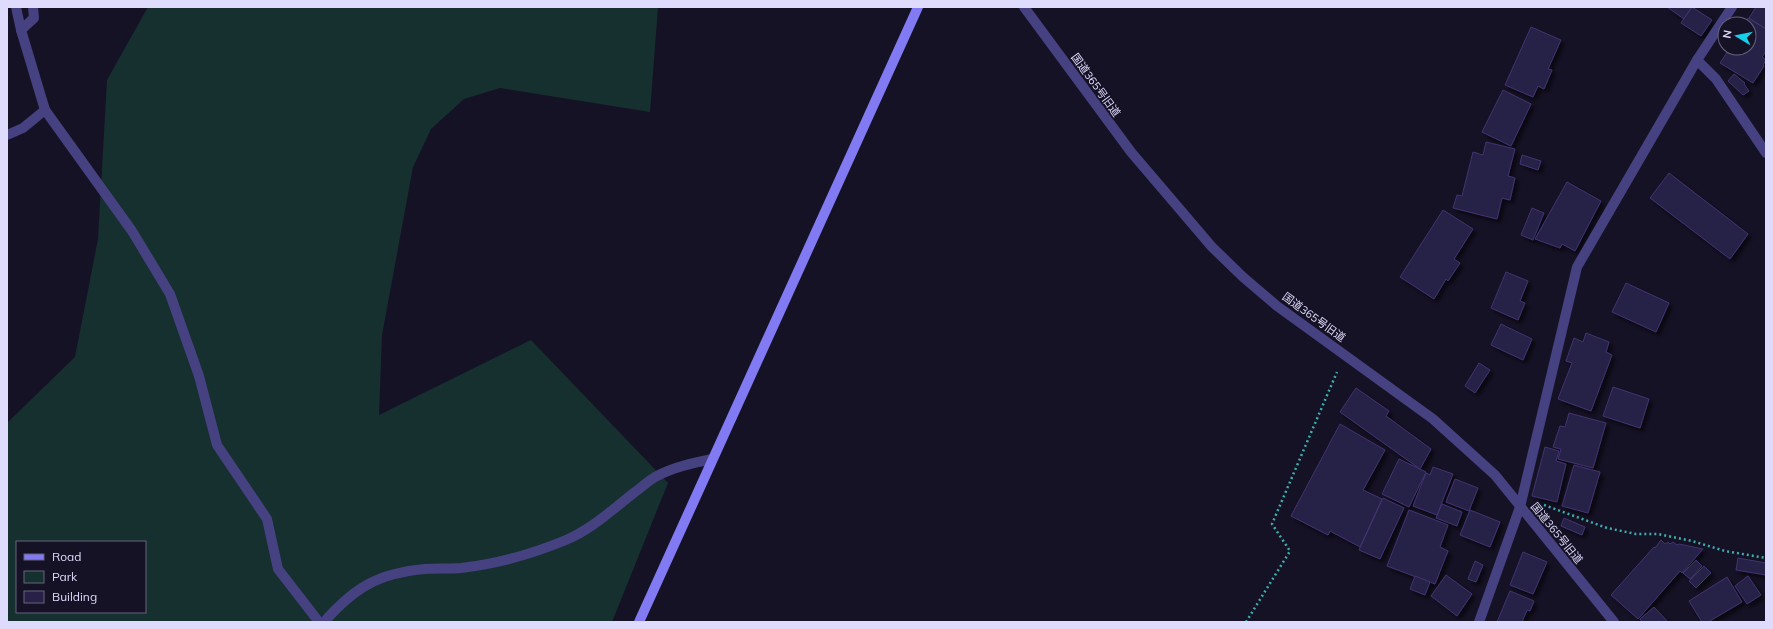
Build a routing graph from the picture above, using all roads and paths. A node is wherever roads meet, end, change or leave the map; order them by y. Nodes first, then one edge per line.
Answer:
1 (16, 7) edge
2 (33, 7) edge
3 (918, 7) edge
4 (1024, 7) edge
5 (1732, 7) edge
6 (21, 30) junction
7 (1697, 60) junction
8 (45, 110) junction
9 (7, 135) edge
10 (1766, 153) edge
11 (1344, 354) junction
12 (712, 459) junction
13 (1520, 507) junction
14 (1766, 558) edge
15 (319, 622) edge
16 (324, 622) edge
17 (639, 622) edge
18 (1246, 622) edge
19 (1479, 622) edge
20 (1614, 622) edge

1 - 6 street
2 - 6 street
3 - 12 street
4 - 11 street, 国道365号旧道
5 - 7 street
6 - 8 street
7 - 10 street
7 - 13 street
8 - 9 street
8 - 15 street
11 - 13 street, 国道365号旧道
11 - 18 path
12 - 16 street
12 - 17 street
13 - 14 path
13 - 19 street
13 - 20 street, 国道365号旧道

